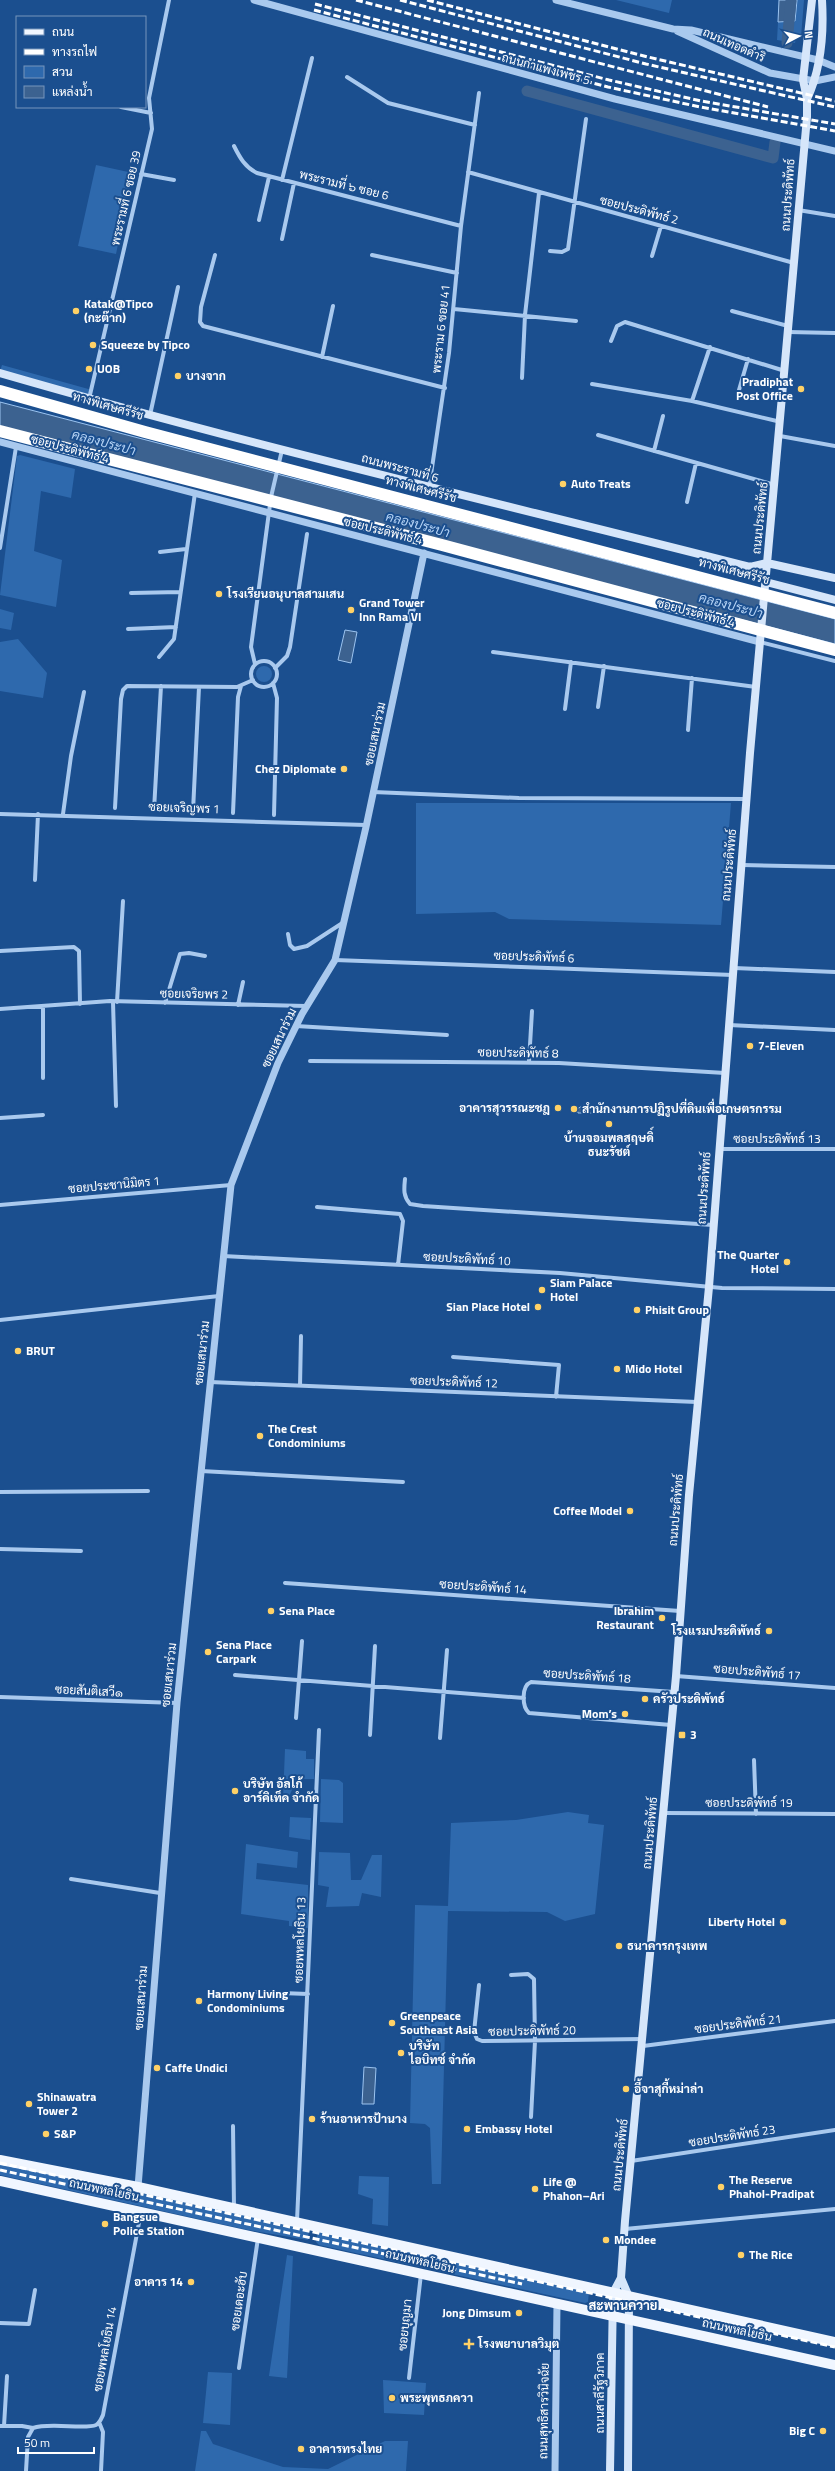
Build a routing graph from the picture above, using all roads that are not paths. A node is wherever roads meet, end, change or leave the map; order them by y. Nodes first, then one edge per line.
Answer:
1 (169, 0) edge
2 (254, 0) edge
3 (556, 0) edge
4 (812, 0) edge
5 (822, 0) edge
6 (673, 29) junction
7 (312, 58) dead end
8 (806, 58) junction
9 (818, 60) junction
10 (835, 67) edge
11 (835, 77) edge
12 (347, 78) dead end
13 (803, 80) junction
14 (815, 81) junction
15 (479, 93) dead end
16 (807, 99) junction
17 (126, 108) edge
18 (151, 113) junction
19 (586, 119) dead end
20 (475, 125) junction
21 (803, 145) junction
22 (234, 146) dead end
23 (835, 151) edge
24 (468, 172) junction
25 (141, 174) junction
26 (269, 177) junction
27 (174, 180) dead end
28 (282, 180) junction
29 (294, 183) junction
30 (540, 193) junction
31 (576, 203) junction
32 (798, 210) junction
33 (835, 216) edge
34 (259, 220) dead end
35 (461, 226) junction
36 (661, 226) junction
37 (282, 240) dead end
38 (550, 251) dead end
39 (215, 254) dead end
40 (372, 255) dead end
41 (652, 256) dead end
42 (795, 263) junction
43 (457, 273) junction
44 (178, 286) dead end
45 (333, 306) dead end
46 (454, 309) junction
47 (732, 311) dead end
48 (525, 315) junction
49 (576, 321) dead end
50 (788, 329) junction
51 (835, 333) edge
52 (611, 341) dead end
53 (710, 347) junction
54 (322, 357) junction
55 (748, 359) junction
56 (785, 371) junction
57 (0, 373) edge
58 (522, 378) dead end
59 (592, 384) dead end
60 (445, 388) junction
61 (0, 390) edge
62 (739, 390) dead end
63 (89, 399) junction
64 (692, 401) junction
65 (150, 415) junction
66 (663, 416) dead end
67 (781, 422) junction
68 (0, 431) edge
69 (598, 435) dead end
70 (780, 436) junction
71 (0, 442) edge
72 (16, 446) junction
73 (835, 446) edge
74 (282, 450) junction
75 (654, 451) junction
76 (696, 463) junction
77 (775, 485) junction
78 (428, 488) junction
79 (195, 493) junction
80 (687, 502) dead end
81 (269, 513) junction
82 (307, 534) dead end
83 (0, 548) edge
84 (186, 549) junction
85 (160, 552) dead end
86 (424, 553) junction
87 (767, 563) junction
88 (750, 567) junction
89 (835, 578) edge
90 (766, 582) junction
91 (180, 592) junction
92 (131, 593) dead end
93 (835, 600) edge
94 (835, 613) edge
95 (176, 627) junction
96 (128, 629) dead end
97 (760, 642) junction
98 (835, 650) edge
99 (493, 652) dead end
100 (159, 657) dead end
101 (835, 661) edge
102 (571, 662) junction
103 (255, 664) junction
104 (604, 666) junction
105 (275, 668) junction
106 (692, 678) junction
107 (253, 680) junction
108 (273, 683) junction
109 (161, 686) junction
110 (199, 686) junction
111 (241, 686) junction
112 (756, 687) junction
113 (84, 692) dead end
114 (598, 707) dead end
115 (564, 709) dead end
116 (688, 730) dead end
117 (373, 792) junction
118 (746, 799) junction
119 (115, 808) dead end
120 (154, 810) dead end
121 (193, 811) dead end
122 (233, 813) dead end
123 (0, 814) edge
124 (38, 814) junction
125 (63, 814) junction
126 (274, 815) dead end
127 (366, 825) junction
128 (742, 865) junction
129 (835, 867) edge
130 (35, 880) dead end
131 (123, 902) dead end
132 (344, 922) junction
133 (288, 934) dead end
134 (0, 951) edge
135 (205, 956) dead end
136 (335, 960) junction
137 (733, 971) junction
138 (835, 972) edge
139 (243, 982) dead end
140 (115, 1002) junction
141 (165, 1003) junction
142 (80, 1004) junction
143 (238, 1005) junction
144 (43, 1006) junction
145 (307, 1006) junction
146 (0, 1009) edge
147 (532, 1011) dead end
148 (728, 1025) junction
149 (296, 1026) junction
150 (835, 1030) edge
151 (447, 1034) dead end
152 (310, 1061) dead end
153 (529, 1062) junction
154 (725, 1073) junction
155 (43, 1078) dead end
156 (116, 1106) dead end
157 (43, 1115) dead end
158 (0, 1118) edge
159 (718, 1149) junction
160 (835, 1150) edge
161 (405, 1178) dead end
162 (231, 1185) junction
163 (0, 1205) edge
164 (317, 1207) dead end
165 (714, 1225) junction
166 (223, 1256) junction
167 (398, 1265) junction
168 (709, 1286) junction
169 (835, 1289) edge
170 (219, 1296) junction
171 (0, 1320) edge
172 (301, 1336) dead end
173 (453, 1357) dead end
174 (210, 1382) junction
175 (300, 1386) junction
176 (556, 1397) junction
177 (697, 1402) junction
178 (201, 1471) junction
179 (403, 1482) dead end
180 (0, 1492) edge
181 (148, 1492) dead end
182 (0, 1549) edge
183 (81, 1551) dead end
184 (285, 1583) dead end
185 (680, 1610) junction
186 (302, 1641) dead end
187 (375, 1646) dead end
188 (447, 1650) dead end
189 (235, 1675) dead end
190 (676, 1676) junction
191 (299, 1680) junction
192 (373, 1685) junction
193 (835, 1688) edge
194 (444, 1690) junction
195 (675, 1692) junction
196 (0, 1697) edge
197 (524, 1698) junction
198 (177, 1703) junction
199 (296, 1718) dead end
200 (671, 1725) junction
201 (319, 1730) dead end
202 (370, 1735) dead end
203 (440, 1738) dead end
204 (754, 1760) dead end
205 (664, 1813) junction
206 (756, 1814) junction
207 (835, 1814) edge
208 (71, 1879) dead end
209 (160, 1893) junction
210 (511, 1975) dead end
211 (479, 1985) dead end
212 (255, 1992) dead end
213 (308, 1994) junction
214 (835, 2021) edge
215 (535, 2041) junction
216 (643, 2042) junction
217 (531, 2117) dead end
218 (233, 2126) dead end
219 (835, 2130) edge
220 (0, 2160) edge
221 (632, 2161) junction
222 (0, 2181) edge
223 (138, 2187) junction
224 (234, 2209) junction
225 (835, 2209) edge
226 (141, 2211) junction
227 (297, 2224) junction
228 (624, 2230) junction
229 (258, 2237) junction
230 (421, 2274) junction
231 (621, 2278) junction
232 (35, 2290) dead end
233 (613, 2293) junction
234 (628, 2297) junction
235 (557, 2304) junction
236 (612, 2315) junction
237 (628, 2319) junction
238 (0, 2323) edge
239 (835, 2342) edge
240 (835, 2365) edge
241 (239, 2368) dead end
242 (7, 2376) dead end
243 (409, 2378) dead end
244 (99, 2422) junction
245 (2, 2426) edge
246 (33, 2428) junction
247 (26, 2471) edge
248 (101, 2471) edge
249 (554, 2471) edge
250 (610, 2471) edge
251 (628, 2471) edge

1 - 18 street, พระรามที่ 6 ซอย 39
2 - 21 street, ถนนกำแพงเพชร 5
3 - 6 street, ถนนเทอดดำริ
4 - 8 main road, ถนนประดิพัทธ์
5 - 9 main road, ถนนประดิพัทธ์
6 - 8 street, ถนนเทอดดำริ
6 - 13 street, ถนนเทอดดำริ
7 - 28 street
8 - 9 street, ถนนเทอดดำริ
8 - 13 main road, ถนนประดิพัทธ์
9 - 10 street, ถนนเทอดดำริ
9 - 14 main road, ถนนประดิพัทธ์
11 - 14 street, ถนนเทอดดำริ
12 - 20 street
13 - 14 street, ถนนเทอดดำริ
13 - 16 main road, ถนนประดิพัทธ์
14 - 16 main road, ถนนประดิพัทธ์
15 - 20 street, พระราม 6 ซอย 41
16 - 21 main road, ถนนประดิพัทธ์
17 - 18 street
18 - 25 street, พระรามที่ 6 ซอย 39
19 - 31 street
20 - 24 street, พระราม 6 ซอย 41
21 - 23 street, ถนนกำแพงเพชร 5
21 - 32 main road, ถนนประดิพัทธ์
22 - 26 street, พระรามที่ ๖ ซอย 6
24 - 30 street, ซอยประดิพัทธ์ 2
24 - 35 street, พระราม 6 ซอย 41
25 - 27 street
25 - 63 street, พระรามที่ 6 ซอย 39
26 - 28 street, พระรามที่ ๖ ซอย 6
26 - 34 street
28 - 29 street, พระรามที่ ๖ ซอย 6
29 - 35 street, พระรามที่ ๖ ซอย 6
29 - 37 street
30 - 31 street, ซอยประดิพัทธ์ 2
30 - 48 street
31 - 36 street, ซอยประดิพัทธ์ 2
31 - 38 street
32 - 33 street
32 - 42 main road, ถนนประดิพัทธ์
35 - 43 street, พระราม 6 ซอย 41
36 - 41 street
36 - 42 street, ซอยประดิพัทธ์ 2
39 - 54 street
40 - 43 street
42 - 50 main road, ถนนประดิพัทธ์
43 - 46 street, พระราม 6 ซอย 41
44 - 65 street
45 - 54 street
46 - 48 street
46 - 60 street, พระราม 6 ซอย 41
47 - 50 street
48 - 49 street
48 - 58 street
50 - 51 street
50 - 56 main road, ถนนประดิพัทธ์
52 - 53 street
53 - 55 street
53 - 64 street
54 - 60 street
55 - 56 street
55 - 62 street
56 - 67 main road, ถนนประดิพัทธ์
57 - 63 main road, ถนนพระรามที่ 6
59 - 64 street
60 - 78 street, พระราม 6 ซอย 41
61 - 94 highway, ทางพิเศษศรีรัช
63 - 65 main road, ถนนพระรามที่ 6
64 - 67 street
65 - 74 main road, ถนนพระรามที่ 6
66 - 75 street
67 - 70 main road, ถนนประดิพัทธ์
68 - 98 highway
69 - 75 street
70 - 73 street
70 - 77 main road, ถนนประดิพัทธ์
71 - 72 street, ซอยประดิพัทธ์ 4
72 - 79 street, ซอยประดิพัทธ์ 4
72 - 83 street
74 - 78 main road, ถนนพระรามที่ 6
74 - 81 street
75 - 76 street
76 - 77 street
76 - 80 street
77 - 87 main road, ถนนประดิพัทธ์
78 - 88 main road, ถนนพระรามที่ 6
79 - 81 street, ซอยประดิพัทธ์ 4
79 - 84 street
81 - 86 street, ซอยประดิพัทธ์ 4
81 - 103 street
82 - 105 street
84 - 85 street
84 - 91 street
86 - 97 street, ซอยประดิพัทธ์ 4
86 - 117 street, ซอยเสนาร่วม
87 - 88 main road, ถนนพระรามที่ 6
87 - 89 main road, ถนนพระรามที่ 6
87 - 90 main road, ถนนประดิพัทธ์
88 - 90 main road, ถนนพระรามที่ 6
90 - 93 main road, ถนนพระรามที่ 6
90 - 97 main road, ถนนประดิพัทธ์
91 - 92 street
91 - 95 street
95 - 96 street
95 - 100 street
97 - 101 street
97 - 112 main road, ถนนประดิพัทธ์
99 - 102 street
102 - 104 street
102 - 115 street
103 - 105 street
103 - 107 street
104 - 106 street
104 - 114 street
105 - 108 street
106 - 112 street
106 - 116 street
107 - 108 street
107 - 111 street
108 - 126 street
109 - 110 street
109 - 119 street
109 - 120 street
110 - 111 street
110 - 121 street
111 - 122 street
112 - 118 main road, ถนนประดิพัทธ์
113 - 125 street
117 - 118 street
117 - 127 street, ซอยเสนาร่วม
118 - 128 main road, ถนนประดิพัทธ์
123 - 124 street, ซอยเจริญพร 1
124 - 125 street, ซอยเจริญพร 1
124 - 130 street
125 - 127 street, ซอยเจริญพร 1
127 - 132 street, ซอยเสนาร่วม
128 - 129 street
128 - 137 main road, ถนนประดิพัทธ์
131 - 140 street
132 - 133 street
132 - 136 street, ซอยเสนาร่วม
134 - 142 street
135 - 141 street
136 - 137 street, ซอยประดิพัทธ์ 6
136 - 145 street, ซอยเสนาร่วม
137 - 138 street, ซอยประดิพัทธ์ 6
137 - 148 main road, ถนนประดิพัทธ์
139 - 143 street
140 - 141 street, ซอยเจริยพร 2
140 - 142 street, ซอยเจริยพร 2
140 - 156 street
141 - 143 street, ซอยเจริยพร 2
142 - 144 street, ซอยเจริยพร 2
143 - 145 street, ซอยเจริยพร 2
144 - 146 street, ซอยเจริยพร 2
144 - 155 street
145 - 149 street, ซอยเสนาร่วม
147 - 153 street
148 - 150 street
148 - 154 main road, ถนนประดิพัทธ์
149 - 151 street
149 - 162 street, ซอยเสนาร่วม
152 - 153 street, ซอยประดิพัทธ์ 8
153 - 154 street, ซอยประดิพัทธ์ 8
154 - 159 main road, ถนนประดิพัทธ์
157 - 158 street
159 - 160 street, ซอยประดิพัทธ์ 13
159 - 165 main road, ถนนประดิพัทธ์
161 - 165 street
162 - 163 street, ซอยประชานิมิตร 1
162 - 166 street, ซอยเสนาร่วม
164 - 167 street
165 - 168 main road, ถนนประดิพัทธ์
166 - 167 street, ซอยประดิพัทธ์ 10
166 - 170 street, ซอยเสนาร่วม
167 - 168 street, ซอยประดิพัทธ์ 10
168 - 169 street, ซอยประดิพัทธ์ 10
168 - 177 main road, ถนนประดิพัทธ์
170 - 171 street
170 - 174 street, ซอยเสนาร่วม
172 - 175 street
173 - 176 street
174 - 175 street, ซอยประดิพัทธ์ 12
174 - 178 street, ซอยเสนาร่วม
175 - 176 street, ซอยประดิพัทธ์ 12
176 - 177 street, ซอยประดิพัทธ์ 12
177 - 185 main road, ถนนประดิพัทธ์
178 - 179 street
178 - 198 street, ซอยเสนาร่วม
180 - 181 street
182 - 183 street
184 - 185 street, ซอยประดิพัทธ์ 14
185 - 190 main road, ถนนประดิพัทธ์
186 - 191 street
187 - 192 street
188 - 194 street
189 - 191 street
190 - 193 street, ซอยประดิพัทธ์ 17
190 - 195 main road, ถนนประดิพัทธ์
191 - 192 street
191 - 199 street
192 - 194 street
192 - 202 street
194 - 197 street
194 - 203 street
195 - 197 street, ซอยประดิพัทธ์ 18
195 - 200 main road, ถนนประดิพัทธ์
196 - 198 street, ซอยสันติเสวี๑
197 - 200 street
198 - 209 street, ซอยเสนาร่วม
200 - 205 main road, ถนนประดิพัทธ์
201 - 213 street, ซอยพหลโยธิน 13
204 - 206 street
205 - 206 street, ซอยประดิพัทธ์ 19
205 - 216 main road, ถนนประดิพัทธ์
206 - 207 street, ซอยประดิพัทธ์ 19
208 - 209 street
209 - 223 street, ซอยเสนาร่วม
210 - 215 street
211 - 215 street, ซอยประดิพัทธ์ 20
212 - 213 street
213 - 227 street, ซอยพหลโยธิน 13
214 - 216 street, ซอยประดิพัทธ์ 21
215 - 216 street, ซอยประดิพัทธ์ 20
215 - 217 street
216 - 221 main road, ถนนประดิพัทธ์
218 - 224 street
219 - 221 street, ซอยประดิพัทธ์ 23
220 - 223 main road, ถนนพหลโยธิน
221 - 228 main road, ถนนประดิพัทธ์
222 - 226 main road, ถนนพหลโยธิน
223 - 224 main road, ถนนพหลโยธิน
224 - 227 main road, ถนนพหลโยธิน
225 - 228 street
226 - 229 main road, ถนนพหลโยธิน
226 - 244 street, ซอยพหลโยธิน 14
227 - 233 main road, ถนนพหลโยธิน
228 - 231 main road, ถนนประดิพัทธ์
229 - 230 main road, ถนนพหลโยธิน
229 - 241 street, ซอยเดอะฮับ
230 - 235 main road, ถนนพหลโยธิน
230 - 243 street, ซอยบุญมา
231 - 233 main road, ถนนประดิพัทธ์
231 - 234 main road, ถนนประดิพัทธ์
232 - 238 street
233 - 234 main road, ถนนพหลโยธิน
233 - 236 main road, ถนนประดิพัทธ์
234 - 237 main road, ถนนประดิพัทธ์
234 - 239 main road, ถนนพหลโยธิน
235 - 236 main road, ถนนพหลโยธิน
235 - 249 street, ถนนสุทธิสารวินิจฉัย
236 - 237 main road, ถนนพหลโยธิน
236 - 250 main road, ถนนสาลีรัฐวิภาค
237 - 240 main road, ถนนพหลโยธิน
237 - 251 main road
242 - 245 street
244 - 246 street
244 - 248 street
245 - 246 street
246 - 247 street

